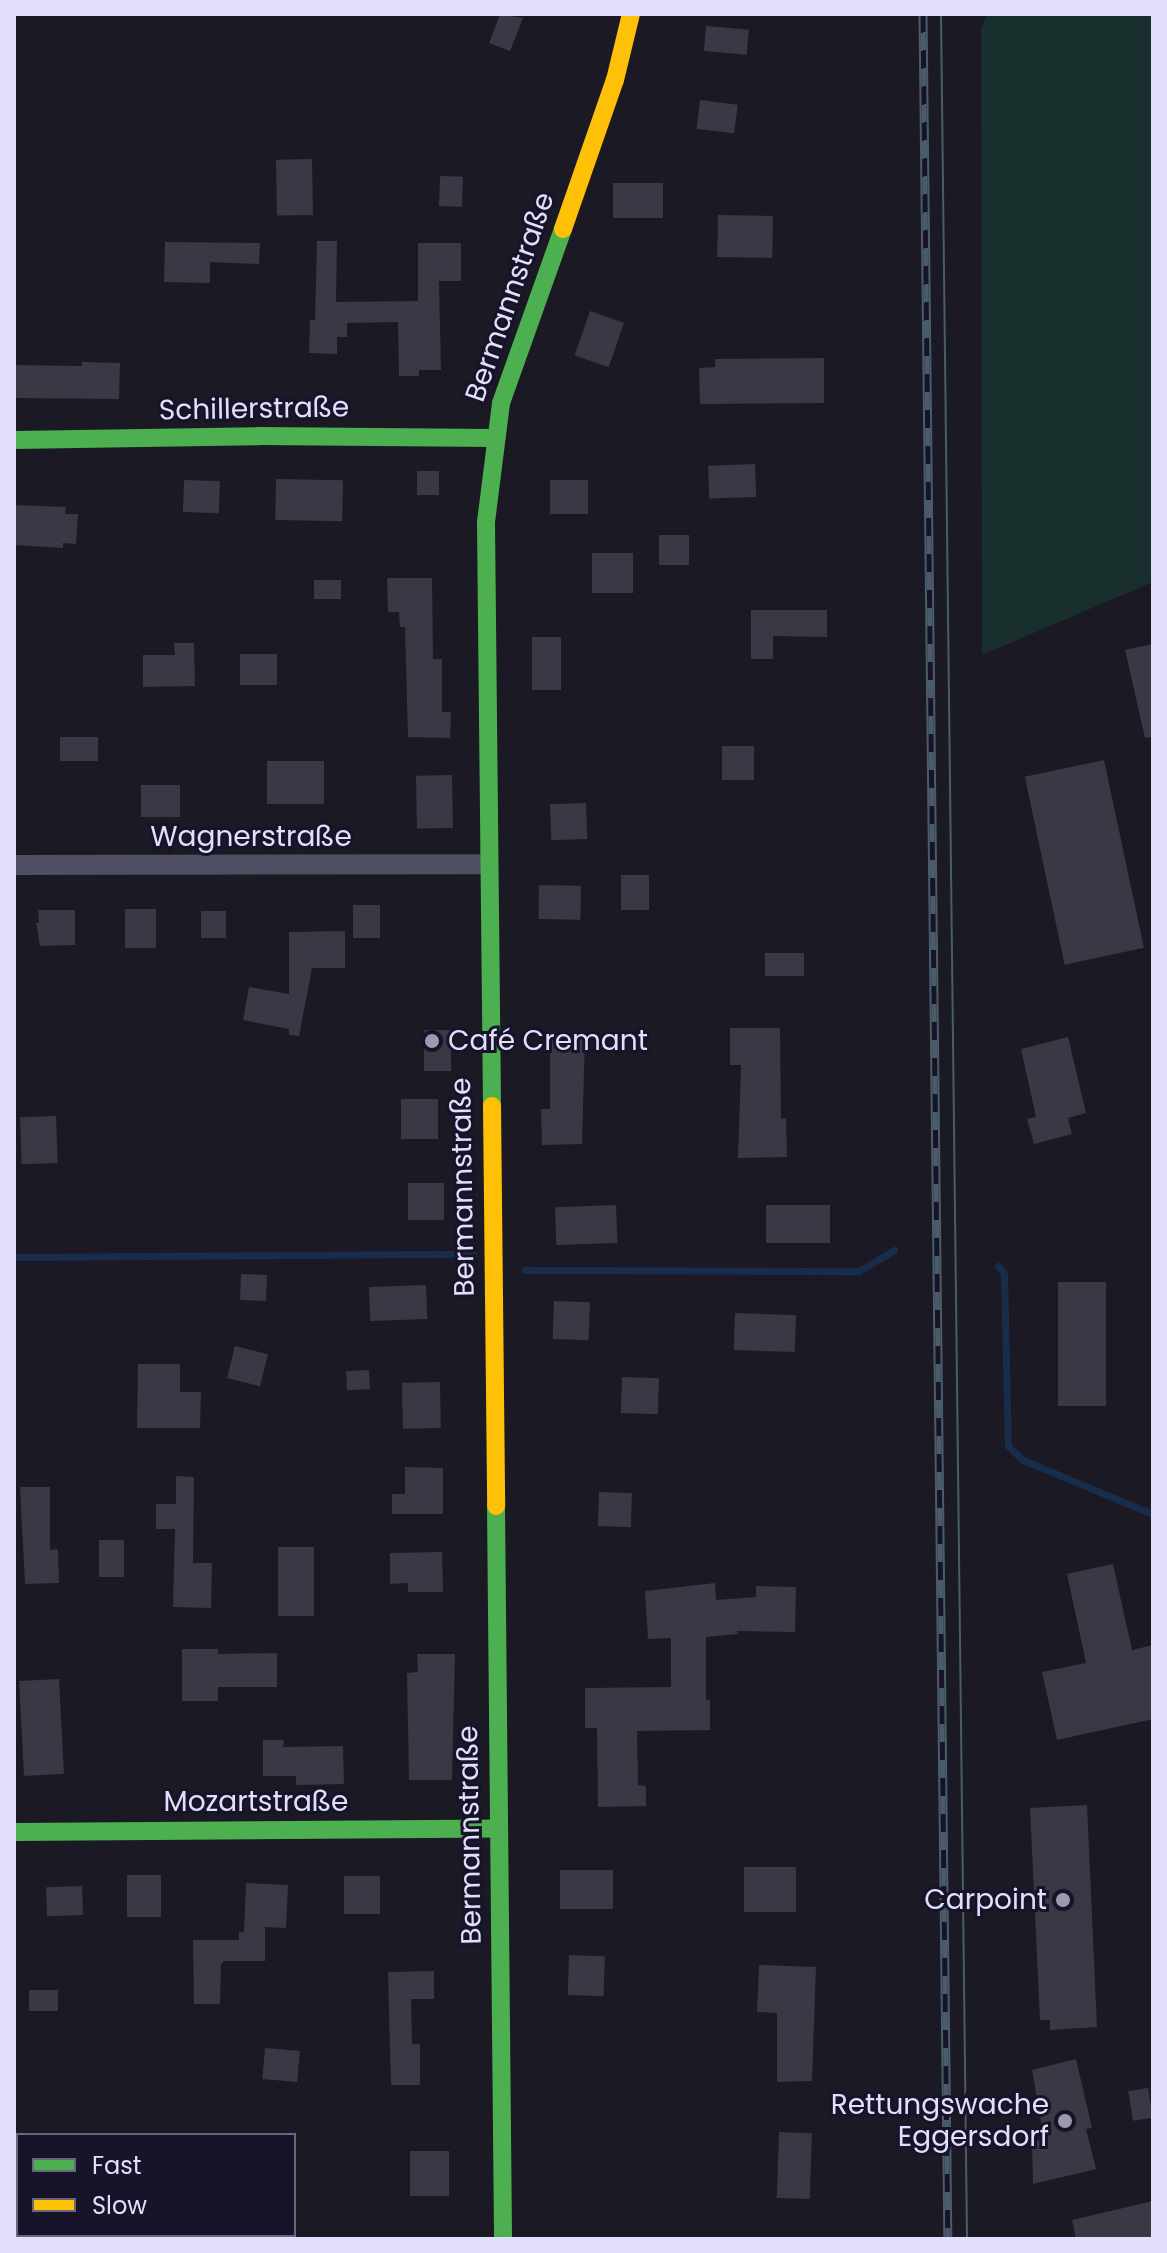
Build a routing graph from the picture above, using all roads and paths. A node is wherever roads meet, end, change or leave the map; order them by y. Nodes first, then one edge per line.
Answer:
1 (631, 14) edge
2 (494, 438) junction
3 (14, 440) edge
4 (487, 864) junction
5 (14, 865) edge
6 (498, 1829) junction
7 (14, 1832) edge
8 (503, 2239) edge

1 - 2 street, Bermannstraße
2 - 3 street, Schillerstraße
2 - 4 street, Bermannstraße
4 - 5 street, Wagnerstraße
4 - 6 street, Bermannstraße
6 - 7 street, Mozartstraße
6 - 8 street, Bermannstraße

